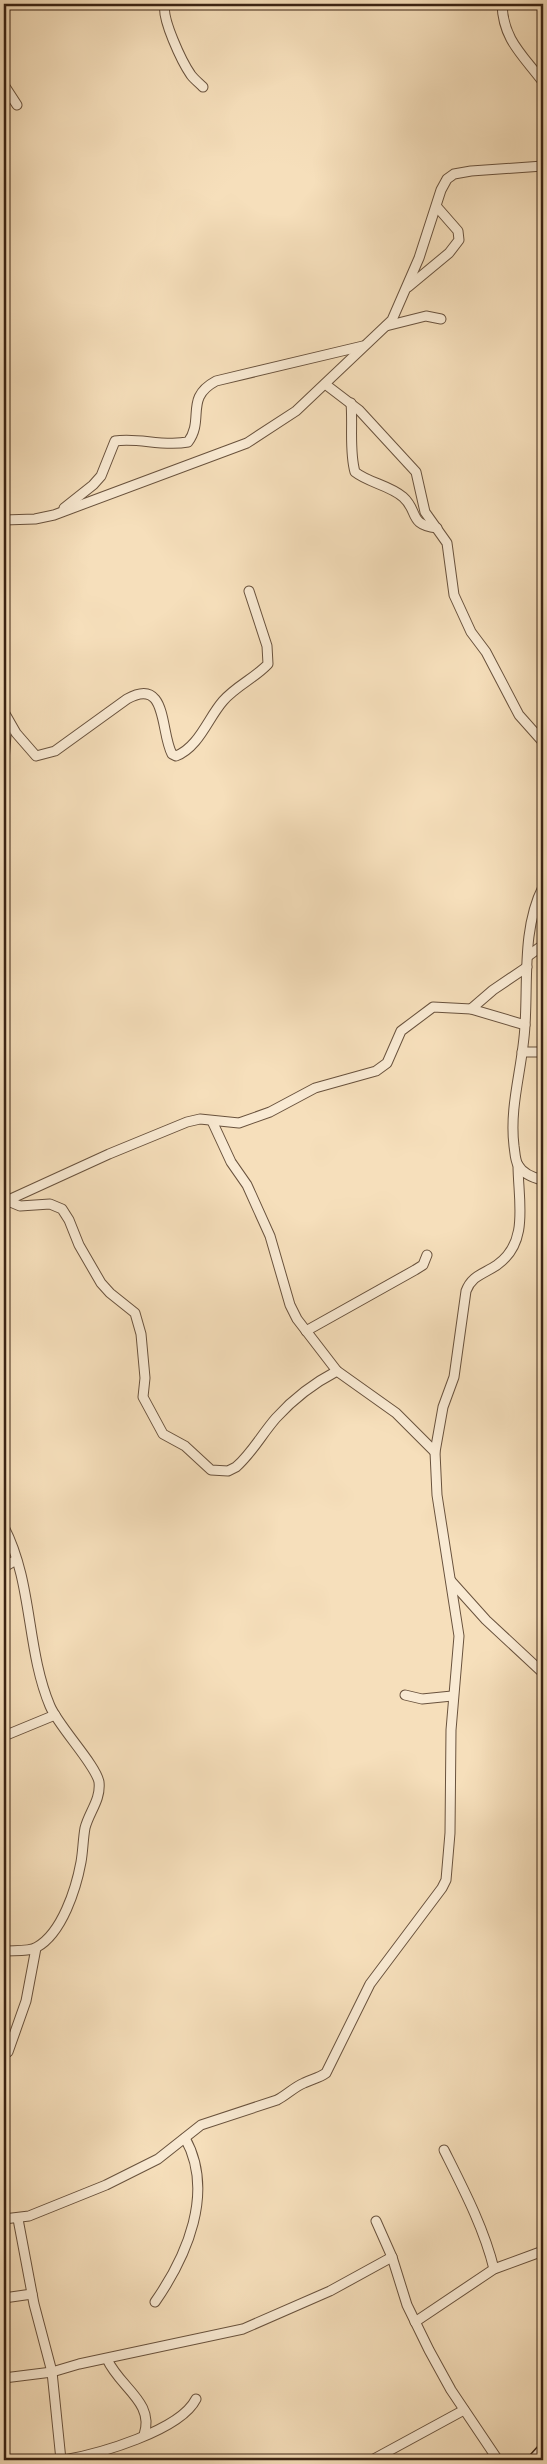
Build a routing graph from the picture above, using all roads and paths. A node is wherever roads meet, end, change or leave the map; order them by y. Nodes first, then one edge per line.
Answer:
1 (165, 4) edge
2 (502, 4) edge
3 (543, 82) edge
4 (4, 85) edge
5 (203, 87) dead end
6 (17, 105) dead end
7 (543, 166) edge
8 (437, 207) junction
9 (404, 291) junction
10 (441, 319) dead end
11 (386, 326) junction
12 (363, 346) junction
13 (325, 384) junction
14 (351, 403) junction
15 (54, 515) junction
16 (4, 520) edge
17 (437, 528) junction
18 (249, 591) dead end
19 (5, 716) edge
20 (543, 742) edge
21 (4, 762) edge
22 (543, 886) edge
23 (543, 945) edge
24 (528, 956) junction
25 (527, 967) junction
26 (472, 1009) junction
27 (525, 1026) junction
28 (522, 1052) junction
29 (543, 1052) edge
30 (212, 1121) junction
31 (518, 1165) junction
32 (543, 1180) edge
33 (6, 1202) edge
34 (428, 1255) dead end
35 (306, 1332) junction
36 (337, 1371) junction
37 (435, 1452) junction
38 (4, 1527) edge
39 (16, 1560) junction
40 (4, 1566) edge
41 (449, 1579) junction
42 (543, 1673) edge
43 (405, 1696) dead end
44 (452, 1696) junction
45 (55, 1715) junction
46 (4, 1736) edge
47 (36, 1948) junction
48 (4, 1951) edge
49 (8, 2052) dead end
50 (185, 2138) junction
51 (444, 2150) dead end
52 (4, 2219) edge
53 (18, 2219) junction
54 (376, 2222) dead end
55 (543, 2251) edge
56 (392, 2257) junction
57 (494, 2269) junction
58 (32, 2294) junction
59 (4, 2298) edge
60 (155, 2302) dead end
61 (415, 2322) junction
62 (107, 2359) junction
63 (52, 2372) junction
64 (4, 2378) edge
65 (196, 2399) dead end
66 (464, 2410) junction
67 (144, 2435) junction
68 (543, 2450) edge
69 (63, 2460) edge
70 (372, 2460) edge
71 (498, 2460) edge
72 (534, 2460) edge

1 - 5 street
2 - 3 street
4 - 6 street
7 - 8 street
8 - 9 street
8 - 9 street
9 - 11 street
10 - 11 street
11 - 12 street
12 - 13 street
12 - 15 street
13 - 14 street
13 - 15 street
14 - 17 street
14 - 17 street
15 - 16 street
17 - 20 street
18 - 19 street
19 - 21 street
22 - 24 street
23 - 24 street
24 - 25 street
25 - 26 street
25 - 27 street
26 - 27 street
26 - 30 street
27 - 28 street
28 - 29 street
28 - 31 street
30 - 33 street
30 - 35 street
31 - 32 street
31 - 37 street
33 - 36 street
34 - 35 street
35 - 36 street
36 - 37 street
37 - 41 street
38 - 39 street
39 - 40 street
39 - 45 street
41 - 42 street
41 - 44 street
43 - 44 street
44 - 50 street
45 - 46 street
45 - 47 street
47 - 48 street
47 - 49 street
50 - 53 street
50 - 60 street
51 - 57 street
52 - 53 street
53 - 58 street
54 - 56 street
55 - 57 street
56 - 61 street
56 - 62 street
57 - 61 street
58 - 59 street
58 - 63 street
61 - 66 street
62 - 63 street
62 - 67 street
63 - 64 street
63 - 69 street
65 - 67 street
66 - 70 street
66 - 71 street
67 - 69 street
68 - 72 street

